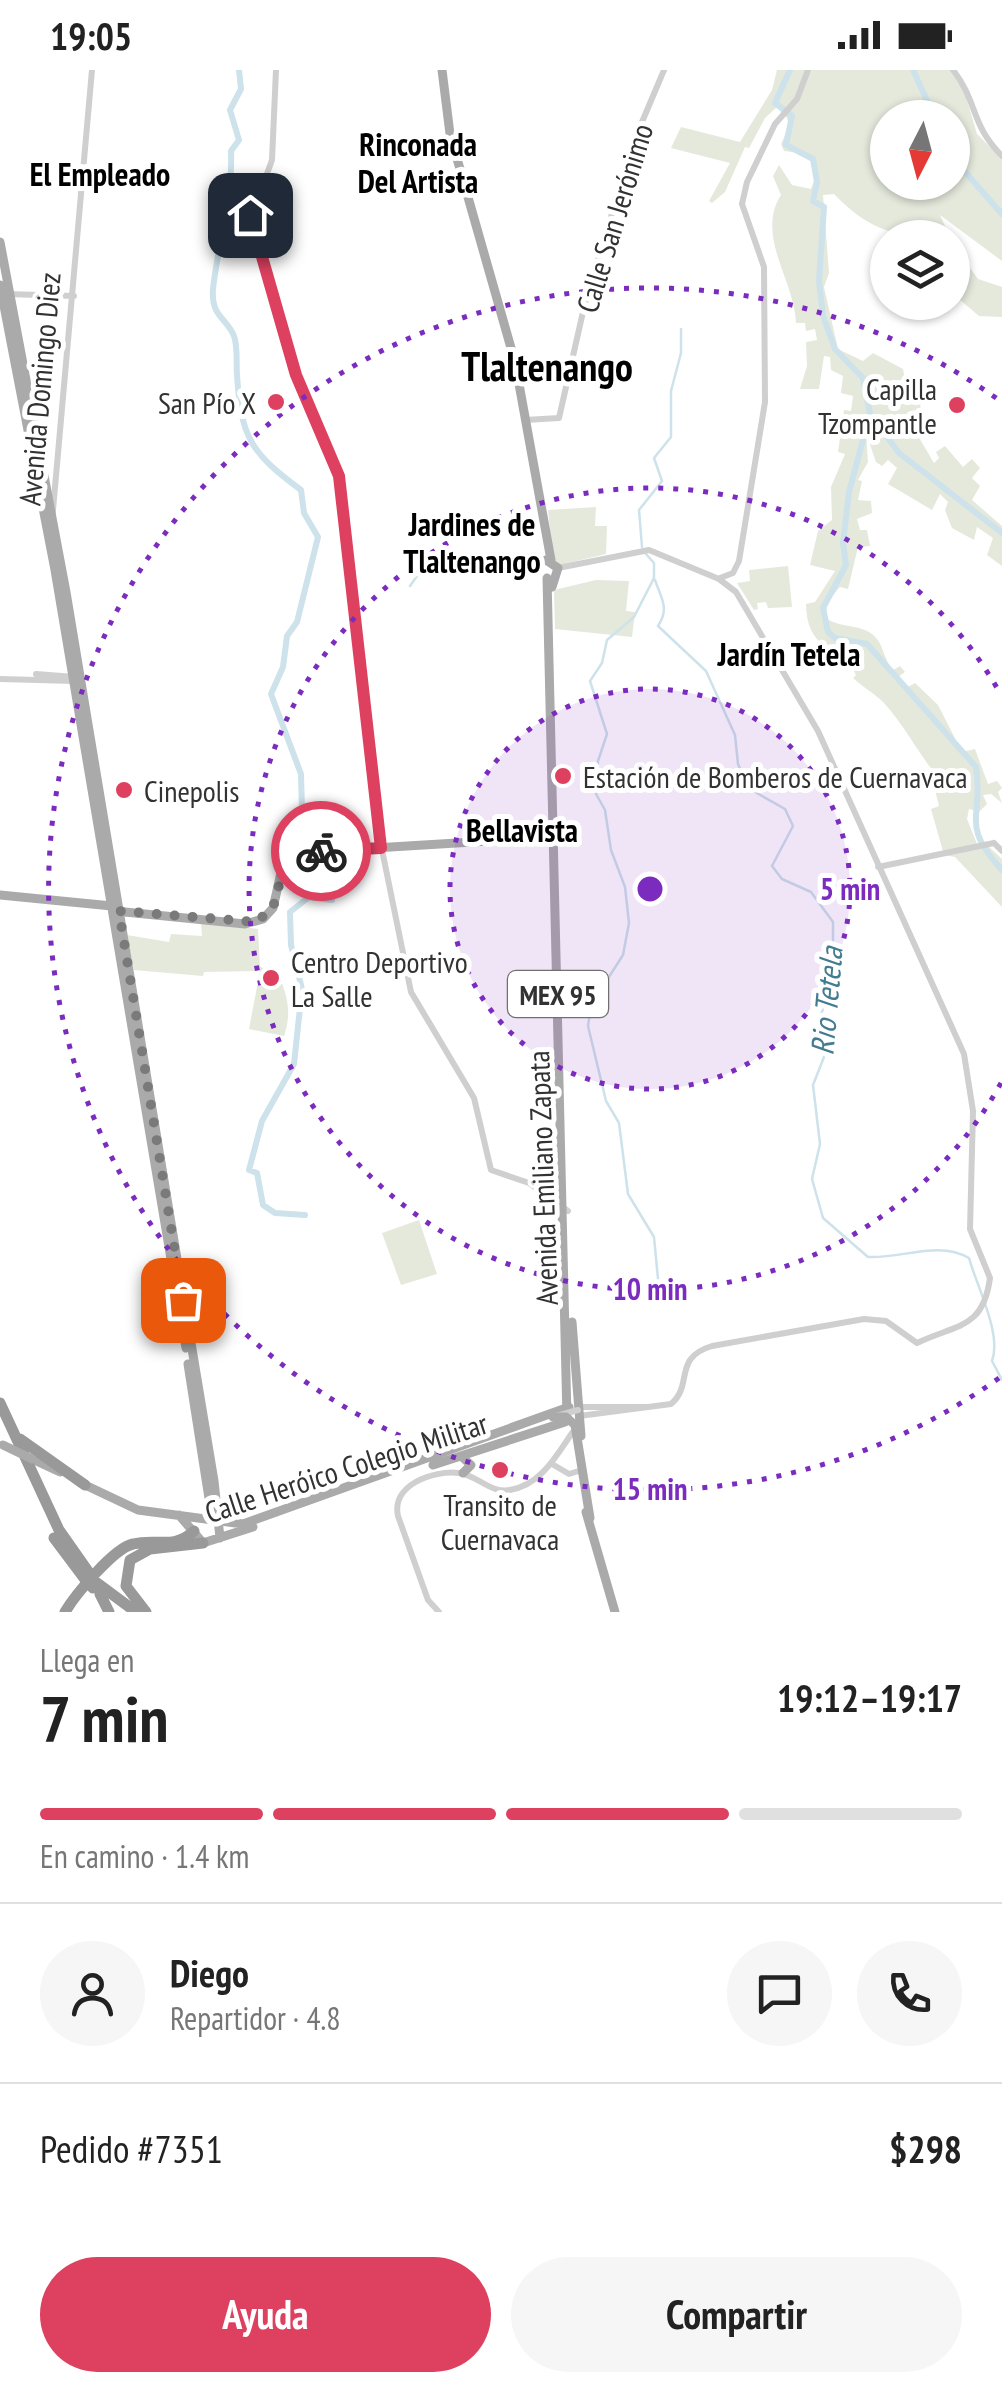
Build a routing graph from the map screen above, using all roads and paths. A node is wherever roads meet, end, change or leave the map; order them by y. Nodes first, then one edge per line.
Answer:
1 (92, 70) edge
2 (276, 70) edge
3 (440, 70) edge
4 (664, 70) edge
5 (808, 70) edge
6 (954, 70) edge
7 (1002, 156) edge
8 (0, 242) edge
9 (2, 292) edge
10 (74, 296) junction
11 (525, 420) junction
12 (48, 522) junction
13 (551, 569) junction
14 (728, 575) junction
15 (718, 579) junction
16 (730, 585) junction
17 (0, 677) edge
18 (76, 679) junction
19 (552, 712) junction
20 (1002, 834) edge
21 (554, 836) junction
22 (383, 847) junction
23 (997, 847) edge
24 (877, 865) junction
25 (0, 894) edge
26 (557, 898) junction
27 (111, 905) junction
28 (175, 915) junction
29 (152, 1132) junction
30 (566, 1211) junction
31 (679, 1394) junction
32 (0, 1403) edge
33 (682, 1407) dead end
34 (647, 1408) junction
35 (567, 1416) junction
36 (5, 1422) edge
37 (1, 1444) edge
38 (463, 1454) junction
39 (430, 1460) junction
40 (552, 1464) junction
41 (582, 1470) junction
42 (463, 1473) junction
43 (210, 1482) junction
44 (86, 1485) junction
45 (209, 1500) junction
46 (177, 1514) junction
47 (194, 1516) junction
48 (208, 1518) junction
49 (220, 1522) junction
50 (194, 1531) junction
51 (220, 1538) junction
52 (594, 1540) junction
53 (203, 1542) junction
54 (162, 1548) junction
55 (601, 1567) junction
56 (616, 1582) dead end
57 (94, 1585) junction
58 (67, 1612) edge
59 (109, 1612) edge
60 (123, 1612) edge
61 (136, 1612) edge
62 (146, 1612) edge
63 (438, 1612) edge
64 (615, 1612) edge

1 - 10 street, Avenida Domingo Diez
2 - 22 street
3 - 11 main road, Avenida Emiliano Zapata
4 - 11 street, Calle San Jerónimo
5 - 14 street
6 - 7 street
8 - 9 main road
9 - 10 street
9 - 12 main road
10 - 12 street, Avenida Domingo Diez
11 - 13 main road, Avenida Emiliano Zapata
12 - 18 main road, Avenida Domingo Diez
13 - 15 street
13 - 19 main road, Avenida Emiliano Zapata / MEX 95
14 - 15 street
14 - 16 street
15 - 16 street
16 - 24 street
17 - 18 street
18 - 27 main road, Avenida Domingo Diez
19 - 21 main road, Avenida Emiliano Zapata / MEX 95
19 - 26 main road, Avenida Emiliano Zapata / MEX 95
20 - 23 street
21 - 22 main road
21 - 26 main road, Avenida Emiliano Zapata / MEX 95
22 - 28 main road
22 - 30 street
23 - 24 street
24 - 31 street
25 - 27 main road
26 - 30 main road, Avenida Emiliano Zapata / MEX 95
27 - 28 main road
27 - 28 main road
27 - 29 main road, Avenida Domingo Diez
29 - 43 main road, Avenida Domingo Diez
29 - 43 main road, Avenida Domingo Diez
30 - 35 main road, Avenida Emiliano Zapata / MEX 95
30 - 35 main road, Avenida Emiliano Zapata / MEX 95
31 - 33 street
31 - 34 street
32 - 36 highway
34 - 35 street
34 - 35 street, bridge
35 - 38 main road
35 - 39 main road, Calle Heróico Colegio Militar
35 - 40 street
35 - 41 main road, MEX 95
35 - 52 main road, bridge
36 - 44 highway
36 - 57 highway
37 - 44 main road, bridge
38 - 39 main road
38 - 42 main road
38 - 51 main road, Calle Heróico Colegio Militar
39 - 49 main road, Calle Heróico Colegio Militar
40 - 41 street
40 - 42 street
41 - 52 main road, MEX 95
42 - 63 street
43 - 45 main road, Avenida Domingo Diez
43 - 49 main road, Avenida Domingo Diez
44 - 46 main road
45 - 47 main road
45 - 48 main road, Avenida Domingo Diez
46 - 47 main road
46 - 50 main road
47 - 48 main road
48 - 49 main road, Calle Heróico Colegio Militar
48 - 50 main road, Calle Heróico Colegio Militar
49 - 51 main road, Avenida Domingo Diez
50 - 53 main road, Calle Heróico Colegio Militar
50 - 58 highway
51 - 53 main road, Calle Heróico Colegio Militar
52 - 55 main road, MEX 95
53 - 54 highway
54 - 58 highway
54 - 62 highway
55 - 56 main road
55 - 64 main road, MEX 95
57 - 59 highway
57 - 60 highway
57 - 61 highway

